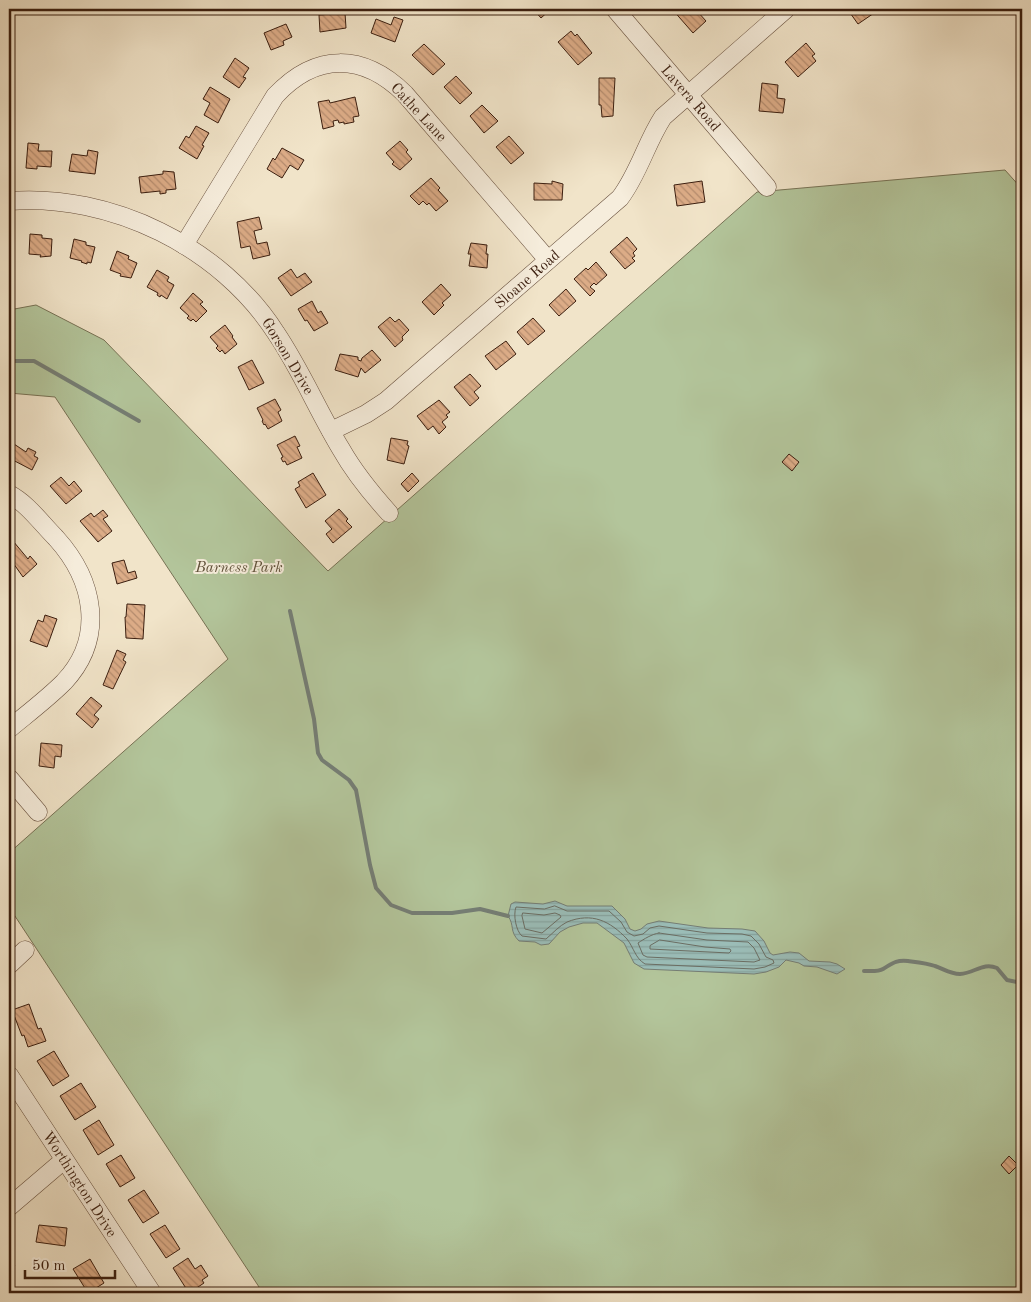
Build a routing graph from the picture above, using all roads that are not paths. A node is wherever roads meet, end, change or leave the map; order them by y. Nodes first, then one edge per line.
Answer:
1 (615, 9) edge
2 (786, 9) edge
3 (688, 94) junction
4 (767, 187) dead end
5 (9, 202) edge
6 (184, 246) junction
7 (548, 260) junction
8 (331, 431) junction
9 (9, 494) edge
10 (389, 513) dead end
11 (9, 729) edge
12 (9, 778) edge
13 (38, 812) dead end
14 (25, 950) dead end
15 (9, 965) edge
16 (9, 1075) edge
17 (64, 1160) junction
18 (9, 1207) edge
19 (152, 1293) edge

1 - 3 street, Lavera Road
2 - 3 street, Sloane Road
3 - 4 street, Lavera Road
3 - 7 street, Sloane Road
5 - 6 street, Gorson Drive
6 - 7 street, Cathe Lane
6 - 8 street, Gorson Drive
7 - 8 street, Sloane Road
8 - 10 street, Gorson Drive
9 - 11 street
12 - 13 street
14 - 15 street
16 - 17 street, Worthington Drive
17 - 18 street
17 - 19 street, Worthington Drive

